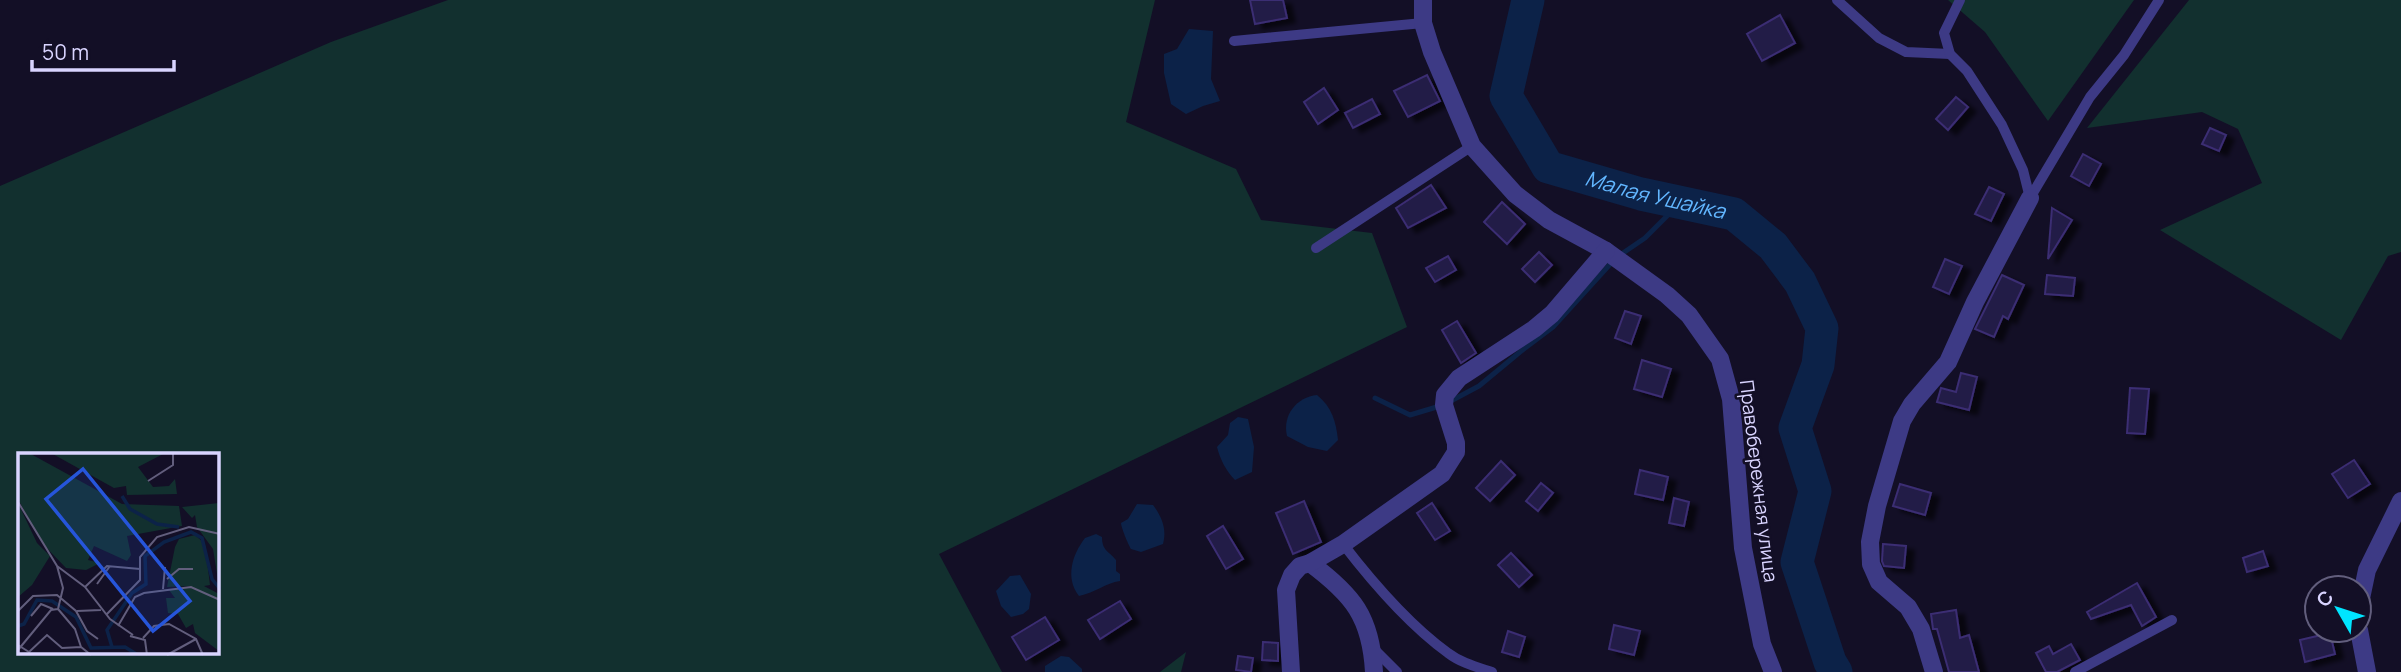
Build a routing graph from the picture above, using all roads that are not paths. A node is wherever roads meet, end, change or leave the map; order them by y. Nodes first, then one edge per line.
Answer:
1 (1423, 0) edge
2 (1837, 0) edge
3 (1960, 0) edge
4 (2160, 0) edge
5 (1423, 23) junction
6 (1234, 40) dead end
7 (1950, 54) junction
8 (1472, 146) junction
9 (2030, 198) junction
10 (1316, 248) dead end
11 (1606, 251) junction
12 (2401, 501) edge
13 (1343, 544) junction
14 (1310, 563) junction
15 (2366, 574) edge
16 (2172, 620) dead end
17 (2362, 644) edge
18 (1373, 648) junction
19 (1291, 672) edge
20 (1374, 672) edge
21 (1397, 672) edge
22 (1492, 672) edge
23 (1773, 672) edge
24 (1934, 672) edge
25 (2075, 672) edge
26 (2367, 672) edge

1 - 5 street, Правобережная улица
2 - 7 lane
3 - 7 lane
4 - 9 lane
5 - 6 lane
5 - 8 street, Правобережная улица
7 - 9 lane
8 - 10 lane
8 - 11 street, Правобережная улица
9 - 24 street
11 - 13 street
11 - 23 street, Правобережная улица
12 - 15 street
13 - 14 street
13 - 22 lane
14 - 18 street
14 - 19 street
16 - 25 lane
17 - 26 street
18 - 20 street
18 - 21 lane

